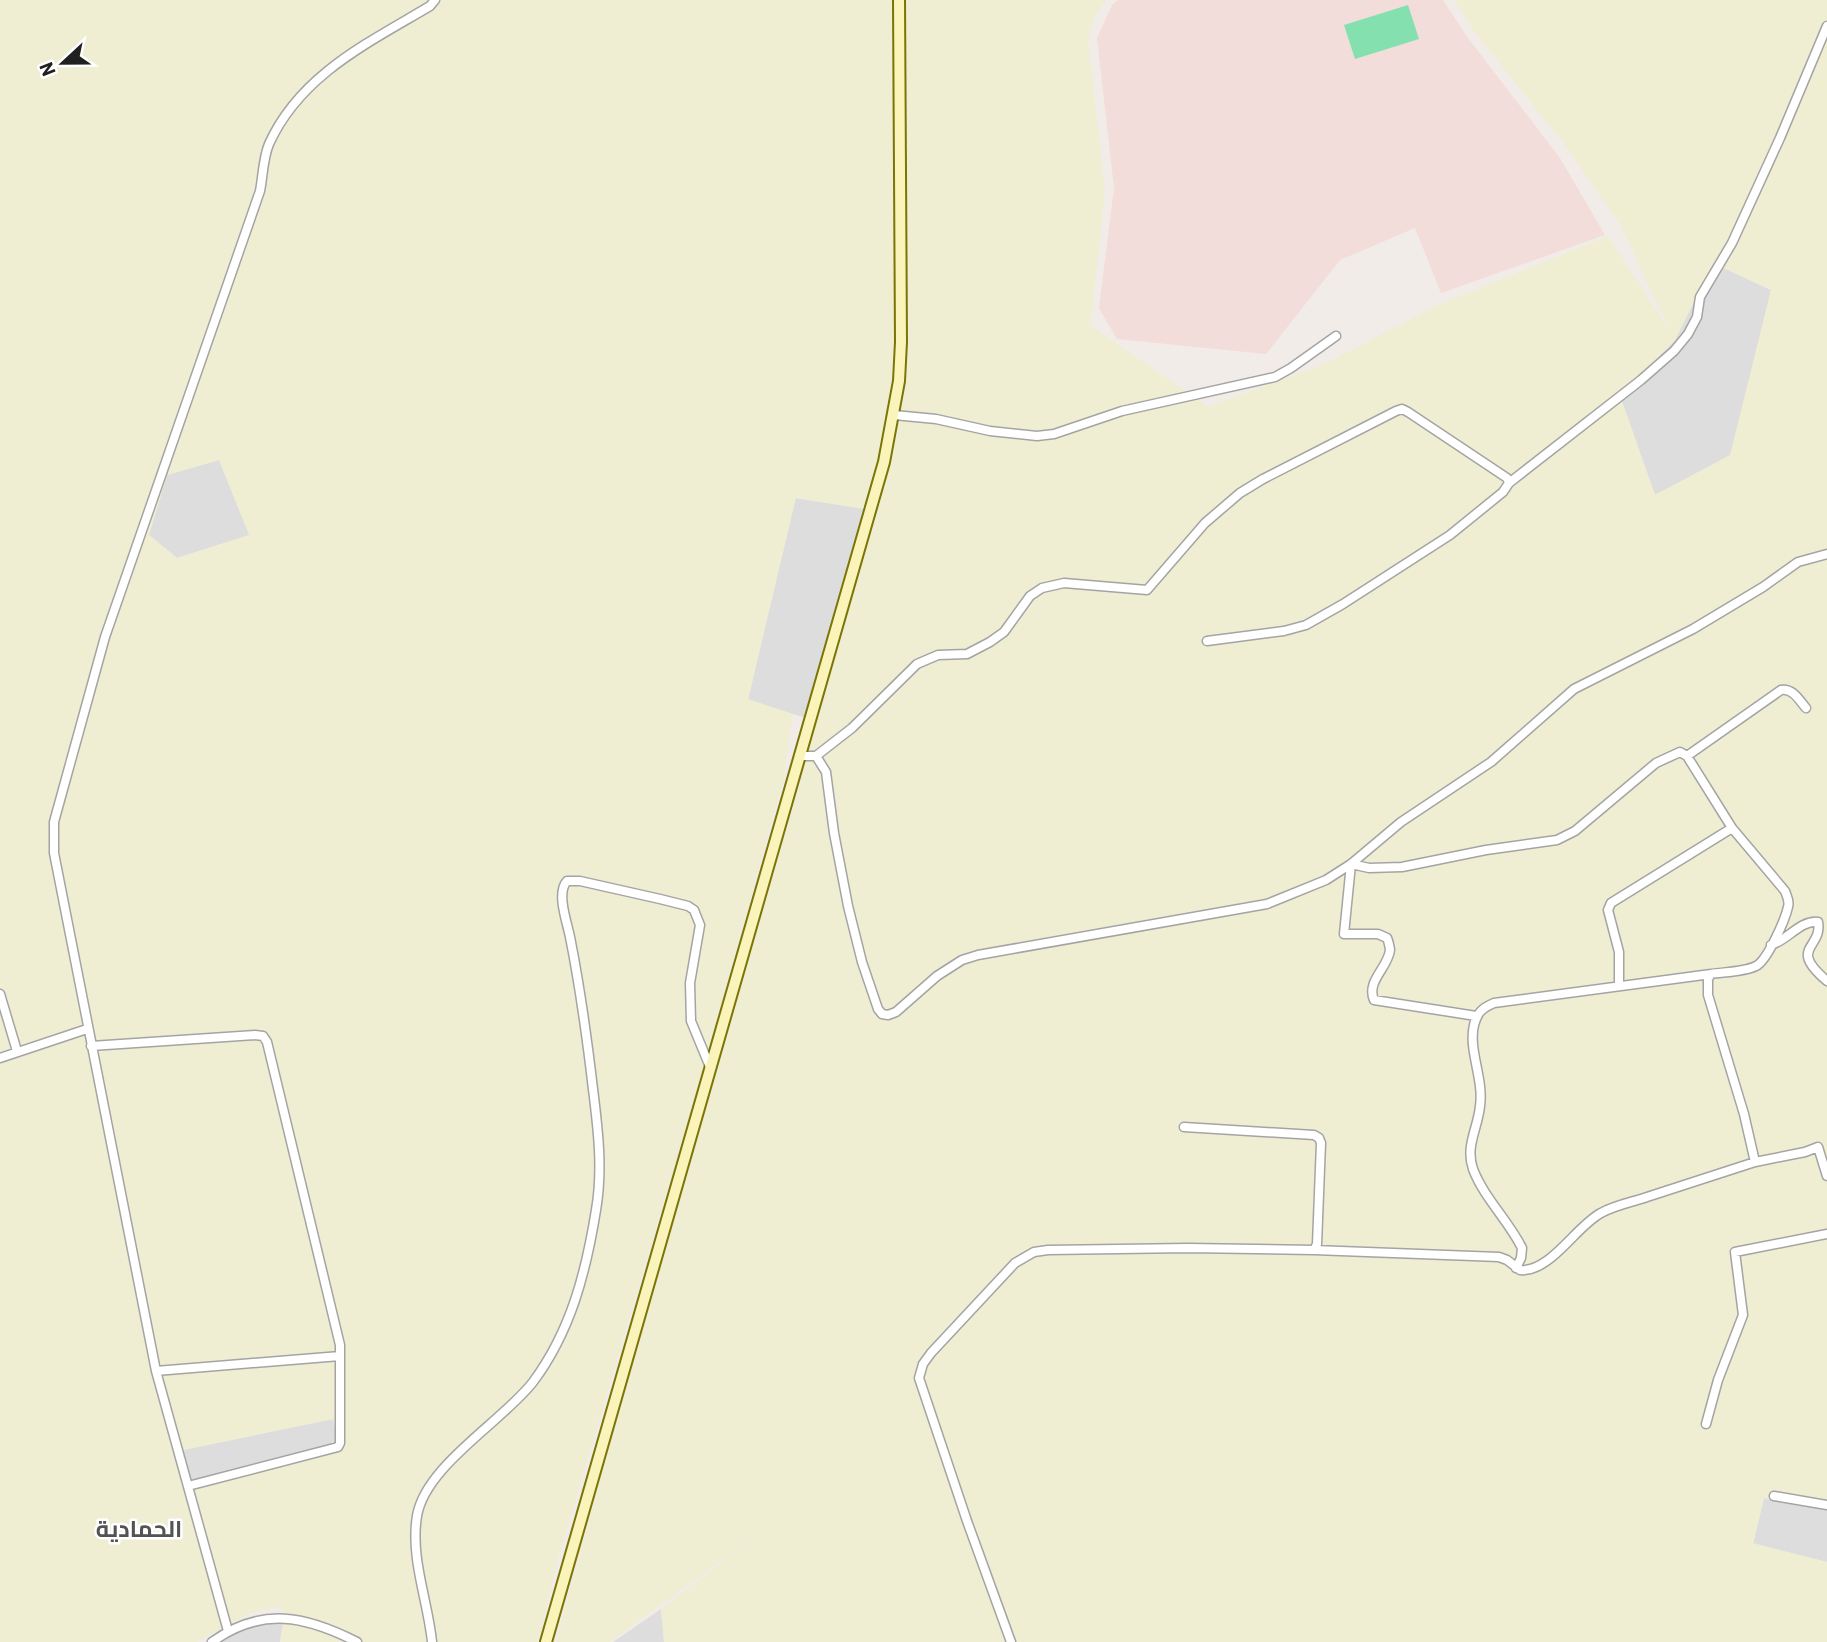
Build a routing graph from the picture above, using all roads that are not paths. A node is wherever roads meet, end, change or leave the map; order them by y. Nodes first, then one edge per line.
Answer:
1 (435, 0) edge
2 (899, 0) edge
3 (1827, 26) edge
4 (1336, 337) dead end
5 (894, 415) junction
6 (1509, 483) junction
7 (1827, 553) edge
8 (1208, 641) dead end
9 (1806, 708) dead end
10 (799, 756) junction
11 (816, 756) junction
12 (1688, 756) junction
13 (1732, 828) junction
14 (1351, 864) junction
15 (1827, 917) edge
16 (1819, 927) junction
17 (1771, 945) junction
18 (1711, 974) junction
19 (1827, 981) edge
20 (1619, 986) junction
21 (0, 994) edge
22 (1476, 1016) junction
23 (87, 1029) junction
24 (91, 1046) junction
25 (17, 1051) junction
26 (0, 1058) edge
27 (710, 1068) junction
28 (1184, 1127) dead end
29 (1827, 1144) edge
30 (1818, 1147) junction
31 (1755, 1162) junction
32 (1827, 1176) edge
33 (1827, 1234) edge
34 (1314, 1250) junction
35 (1516, 1268) junction
36 (340, 1356) junction
37 (156, 1371) junction
38 (1706, 1424) dead end
39 (188, 1486) junction
40 (1774, 1496) dead end
41 (1827, 1505) edge
42 (228, 1631) junction
43 (212, 1642) edge
44 (358, 1642) edge
45 (432, 1642) edge
46 (546, 1642) edge
47 (1011, 1642) edge

1 - 23 street
2 - 5 main road
3 - 6 street
4 - 5 street
5 - 10 main road
6 - 8 street
6 - 11 street
7 - 14 street
9 - 12 street
10 - 11 street
10 - 27 main road
11 - 14 street
12 - 13 street
12 - 14 street
13 - 17 street
13 - 20 street
14 - 22 street
15 - 16 street
16 - 17 street
16 - 19 street
17 - 18 street
18 - 20 street
18 - 31 street
20 - 22 street
21 - 25 street
22 - 35 street
23 - 24 street
23 - 25 street
24 - 36 street
24 - 37 street
25 - 26 street
27 - 45 street
27 - 46 main road
28 - 34 street
29 - 30 street
30 - 31 street
30 - 32 street
31 - 35 street
33 - 38 street
34 - 35 street
34 - 47 street
36 - 37 street
36 - 39 street
37 - 39 street
39 - 42 street
40 - 41 street
42 - 43 street
42 - 44 street

